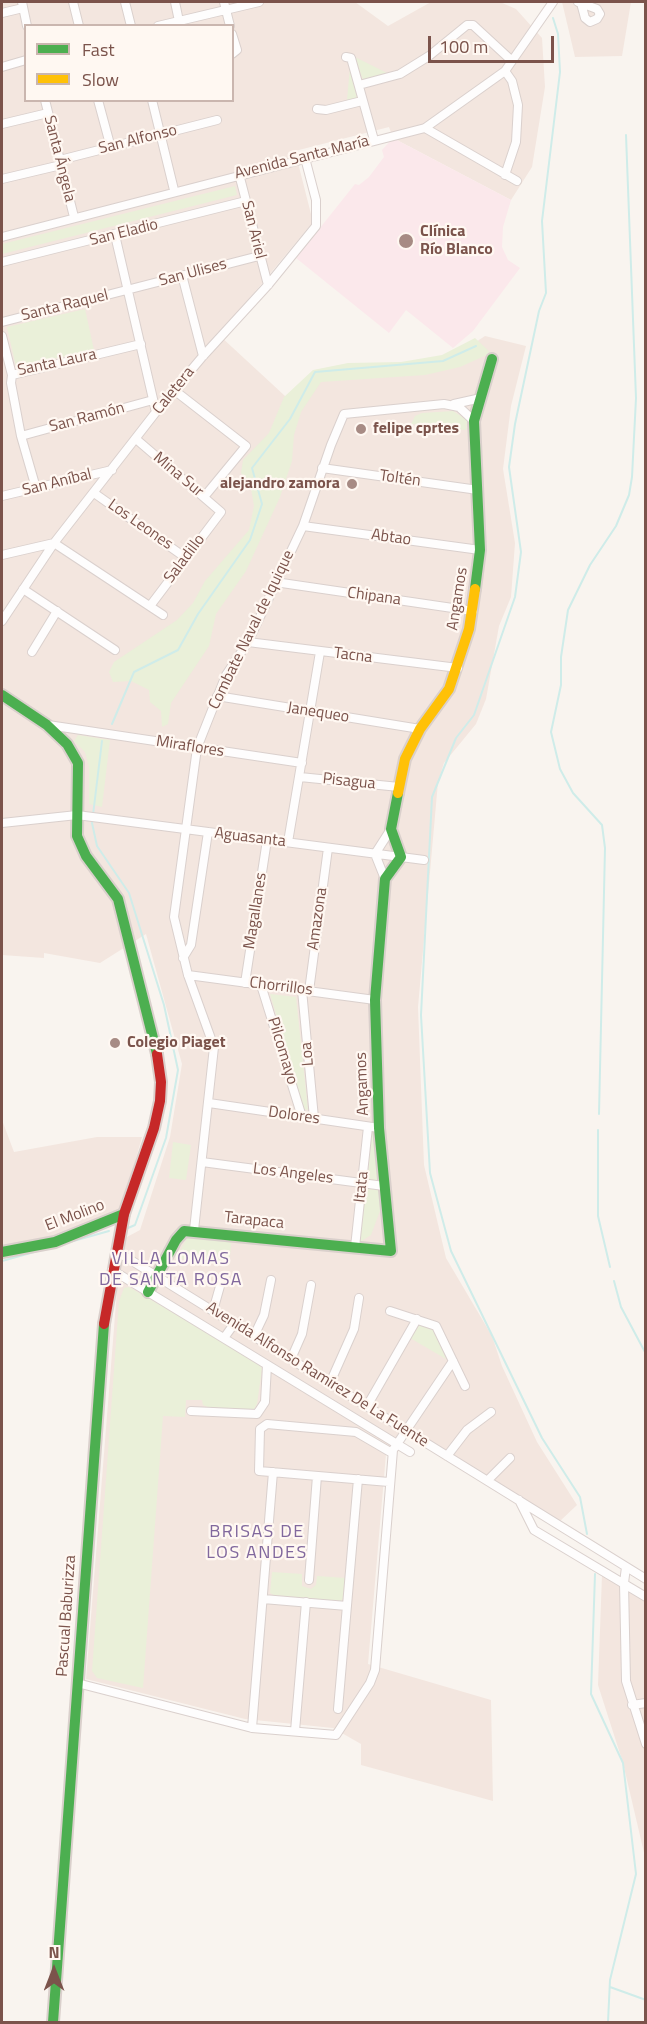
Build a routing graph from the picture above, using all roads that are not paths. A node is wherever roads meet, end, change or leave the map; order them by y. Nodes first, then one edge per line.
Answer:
1 (73, 2) edge
2 (125, 2) edge
3 (175, 2) edge
4 (258, 2) edge
5 (554, 2) edge
6 (22, 5) edge
7 (225, 5) edge
8 (2, 13) edge
9 (180, 23) edge
10 (27, 24) edge
11 (78, 24) edge
12 (130, 24) edge
13 (230, 24) edge
14 (346, 57) dead end
15 (24, 61) edge
16 (512, 61) junction
17 (2, 67) edge
18 (506, 71) junction
19 (359, 85) junction
20 (362, 101) junction
21 (45, 102) edge
22 (99, 102) edge
23 (152, 102) edge
24 (316, 109) dead end
25 (48, 113) junction
26 (217, 120) dead end
27 (2, 124) edge
28 (425, 128) junction
29 (160, 135) junction
30 (374, 140) junction
31 (111, 148) junction
32 (304, 158) junction
33 (60, 162) junction
34 (240, 174) junction
35 (506, 175) junction
36 (2, 179) edge
37 (518, 181) dead end
38 (174, 190) junction
39 (246, 201) junction
40 (74, 217) junction
41 (115, 236) junction
42 (2, 237) edge
43 (259, 256) junction
44 (2, 262) edge
45 (182, 275) junction
46 (268, 285) junction
47 (128, 291) junction
48 (2, 322) edge
49 (2, 336) edge
50 (141, 344) junction
51 (203, 356) junction
52 (492, 359) dead end
53 (11, 379) junction
54 (2, 386) edge
55 (174, 390) junction
56 (481, 398) junction
57 (153, 400) junction
58 (452, 405) junction
59 (156, 412) junction
60 (474, 421) junction
61 (21, 435) junction
62 (136, 439) junction
63 (322, 468) junction
64 (112, 470) junction
65 (36, 488) junction
66 (478, 490) junction
67 (94, 492) junction
68 (2, 496) edge
69 (204, 497) junction
70 (220, 512) joint
71 (303, 526) junction
72 (54, 543) junction
73 (480, 550) junction
74 (2, 555) edge
75 (186, 558) junction
76 (275, 582) junction
77 (23, 589) junction
78 (150, 606) junction
79 (57, 611) junction
80 (472, 611) junction
81 (163, 615) dead end
82 (2, 621) edge
83 (248, 642) junction
84 (115, 650) dead end
85 (32, 652) dead end
86 (320, 652) junction
87 (458, 668) junction
88 (2, 695) edge
89 (217, 696) junction
90 (310, 712) junction
91 (46, 725) junction
92 (420, 729) junction
93 (77, 730) junction
94 (65, 742) junction
95 (197, 748) junction
96 (302, 763) junction
97 (300, 777) junction
98 (399, 787) junction
99 (76, 815) junction
100 (2, 823) edge
101 (391, 829) junction
102 (186, 830) junction
103 (208, 832) junction
104 (267, 840) junction
105 (288, 842) junction
106 (328, 848) junction
107 (375, 854) junction
108 (401, 857) junction
109 (424, 860) dead end
110 (385, 879) junction
111 (183, 958) junction
112 (188, 975) junction
113 (245, 983) junction
114 (261, 985) junction
115 (305, 991) junction
116 (375, 1000) junction
117 (209, 1103) junction
118 (302, 1117) junction
119 (314, 1118) junction
120 (374, 1127) junction
121 (202, 1162) junction
122 (362, 1183) junction
123 (384, 1186) junction
124 (124, 1214) junction
125 (194, 1230) junction
126 (355, 1247) junction
127 (116, 1251) junction
128 (391, 1251) joint
129 (2, 1252) edge
130 (112, 1270) junction
131 (158, 1276) junction
132 (222, 1279) dead end
133 (271, 1280) dead end
134 (311, 1285) dead end
135 (148, 1292) junction
136 (359, 1298) dead end
137 (213, 1311) junction
138 (390, 1311) dead end
139 (417, 1319) junction
140 (234, 1324) junction
141 (254, 1336) junction
142 (224, 1338) junction
143 (291, 1359) junction
144 (453, 1361) junction
145 (267, 1365) junction
146 (330, 1383) junction
147 (465, 1386) dead end
148 (367, 1406) junction
149 (191, 1412) dead end
150 (491, 1412) dead end
151 (406, 1430) junction
152 (397, 1444) junction
153 (410, 1452) dead end
154 (392, 1453) junction
155 (447, 1456) junction
156 (510, 1458) dead end
157 (273, 1472) junction
158 (316, 1476) junction
159 (358, 1479) junction
160 (488, 1480) junction
161 (389, 1482) junction
162 (518, 1499) junction
163 (626, 1567) junction
164 (645, 1578) edge
165 (309, 1580) dead end
166 (624, 1583) junction
167 (645, 1597) edge
168 (263, 1599) junction
169 (306, 1602) junction
170 (347, 1606) junction
171 (77, 1683) junction
172 (645, 1703) edge
173 (632, 1705) junction
174 (338, 1709) dead end
175 (252, 1728) junction
176 (295, 1731) junction
177 (645, 1744) edge
178 (53, 2022) edge

1 - 11 street
2 - 12 street
3 - 9 street
4 - 7 street
5 - 16 street, Avenida Santa María
6 - 8 street
6 - 10 street
7 - 9 street
7 - 13 street
14 - 19 street
15 - 17 street
16 - 18 street, Avenida Santa María
16 - 19 street
18 - 28 street, Avenida Santa María
18 - 35 street
19 - 20 street
20 - 24 street
20 - 30 street
21 - 25 street, Santa Ángela
22 - 31 street
23 - 29 street
25 - 27 street
25 - 33 street, Santa Ángela
26 - 29 street, San Alfonso
28 - 30 street, Avenida Santa María
28 - 35 street
29 - 31 street, San Alfonso
29 - 38 street
30 - 32 street, Avenida Santa María
31 - 33 street, San Alfonso
32 - 34 street, Avenida Santa María
32 - 46 street, Caletera
33 - 36 street, San Alfonso
33 - 40 street, Santa Ángela
34 - 38 street, Avenida Santa María
34 - 39 street, San Ariel
35 - 37 street
38 - 40 street, Avenida Santa María
39 - 41 street, San Eladio
39 - 43 street, San Ariel
40 - 42 street, Avenida Santa María
41 - 44 street, San Eladio
41 - 47 street
43 - 45 street, San Ulises
43 - 46 street, San Ariel
45 - 47 street, San Ulises
45 - 51 street
46 - 51 street, Caletera
47 - 48 street, Santa Raquel
47 - 50 street
49 - 53 street, Santa Laura
50 - 53 street, Santa Laura
50 - 57 street
51 - 55 street, Caletera
52 - 56 main road, Angamos
53 - 54 street
53 - 61 street
55 - 59 street, Caletera
55 - 69 street
56 - 58 street, Combate Naval de Iquique
56 - 60 main road, Angamos
57 - 59 street
57 - 61 street, San Ramón
58 - 60 street
58 - 63 street, Combate Naval de Iquique
59 - 62 street, Caletera
60 - 66 main road, Angamos
61 - 65 street
62 - 64 street, Caletera
62 - 69 street, Mina Sur
63 - 66 street, Toltén
63 - 71 street, Combate Naval de Iquique
64 - 65 street, San Aníbal
64 - 67 street, Caletera
65 - 68 street, San Aníbal
66 - 73 main road, Angamos
67 - 72 street, Caletera
67 - 75 street, Los Leones
69 - 70 street, Mina Sur
70 - 75 street, Saladillo
71 - 73 street, Abtao
71 - 76 street, Combate Naval de Iquique
72 - 74 street
72 - 77 street, Caletera
72 - 78 street
73 - 80 main road, Angamos
75 - 78 street, Saladillo
76 - 80 street, Chipana
76 - 83 street, Combate Naval de Iquique
77 - 79 street
77 - 82 street, Caletera
78 - 81 street
79 - 84 street
79 - 85 street
80 - 87 main road, Angamos
83 - 86 street, Tacna
83 - 89 street, Combate Naval de Iquique
86 - 87 street, Tacna
86 - 90 street
87 - 92 main road, Angamos
88 - 91 main road
89 - 90 street, Janequeo
89 - 95 street, Combate Naval de Iquique
90 - 92 street, Janequeo
90 - 96 street
91 - 93 street, Miraflores
91 - 94 main road
92 - 98 main road, Angamos
93 - 94 street
93 - 95 street, Miraflores
94 - 99 main road, Pascual Baburizza
95 - 96 street, Miraflores
95 - 102 street, Combate Naval de Iquique
96 - 97 street
97 - 98 street, Pisagua
97 - 105 street
98 - 101 main road, Angamos
99 - 100 street, Aguasanta
99 - 102 street, Aguasanta
99 - 124 main road, Pascual Baburizza
101 - 107 street, Angamos
101 - 108 main road
102 - 103 street, Aguasanta
102 - 111 street, Combate Naval de Iquique
103 - 104 street, Aguasanta
103 - 111 street
104 - 105 street, Aguasanta
104 - 113 street, Magallanes
105 - 106 street, Aguasanta
106 - 107 street, Aguasanta
106 - 115 street, Amazona
107 - 108 street, Aguasanta
107 - 110 street, Angamos
108 - 109 street, Aguasanta
108 - 110 main road
110 - 116 main road, Angamos
111 - 112 street, Combate Naval de Iquique
112 - 113 street, Chorrillos
112 - 117 street, Combate Naval de Iquique
113 - 114 street, Chorrillos
114 - 115 street, Chorrillos
114 - 118 street, Pilcomayo
115 - 116 street, Chorrillos
115 - 119 street, Loa
116 - 120 main road, Angamos
117 - 118 street, Dolores
117 - 121 street, Combate Naval de Iquique
118 - 119 street, Dolores
119 - 120 street, Dolores
120 - 122 street, Itata
120 - 123 main road, Angamos
121 - 122 street, Los Angeles
121 - 125 street, Combate Naval de Iquique
122 - 123 street, Los Angeles
122 - 126 street, Itata
123 - 128 main road, Angamos
124 - 127 main road, Pascual Baburizza
124 - 129 main road, El Molino
125 - 126 main road, Tarapaca
125 - 131 main road
126 - 128 main road, Tarapaca
127 - 130 main road, Pascual Baburizza
127 - 131 street, Avenida Alfonso Ramírez De La Fuente
130 - 135 street, Avenida Alfonso Ramírez De La Fuente
130 - 171 main road, Pascual Baburizza
131 - 135 main road
131 - 137 street, Avenida Alfonso Ramírez De La Fuente
132 - 137 street
133 - 141 street
134 - 143 street
135 - 142 street, Avenida Alfonso Ramírez De La Fuente
136 - 146 street
137 - 140 street, Avenida Alfonso Ramírez De La Fuente
138 - 139 street
139 - 144 street
139 - 148 street
140 - 141 street, Avenida Alfonso Ramírez De La Fuente
140 - 142 street
141 - 143 street, Avenida Alfonso Ramírez De La Fuente
142 - 145 street, Avenida Alfonso Ramírez De La Fuente
143 - 146 street, Avenida Alfonso Ramírez De La Fuente
144 - 147 street
144 - 151 street
145 - 149 street
145 - 152 street, Avenida Alfonso Ramírez De La Fuente
146 - 148 street, Avenida Alfonso Ramírez De La Fuente
148 - 151 street, Avenida Alfonso Ramírez De La Fuente
150 - 155 street
151 - 152 street
151 - 155 street, Avenida Alfonso Ramírez De La Fuente
152 - 153 street, Avenida Alfonso Ramírez De La Fuente
152 - 154 street
154 - 157 street
154 - 161 street
155 - 160 street, Avenida Alfonso Ramírez De La Fuente
156 - 160 street
157 - 158 street
157 - 168 street
158 - 159 street
158 - 165 street
159 - 161 street
159 - 170 street
160 - 162 street, Avenida Alfonso Ramírez De La Fuente
161 - 176 street
162 - 163 street, Avenida Alfonso Ramírez De La Fuente
162 - 166 street
163 - 164 street, Avenida Alfonso Ramírez De La Fuente
163 - 166 street
166 - 167 street
166 - 173 street
168 - 169 street
168 - 175 street
169 - 170 street
169 - 176 street
170 - 174 street
171 - 175 street
171 - 178 main road, Pascual Baburizza
172 - 173 street
173 - 177 street
175 - 176 street

